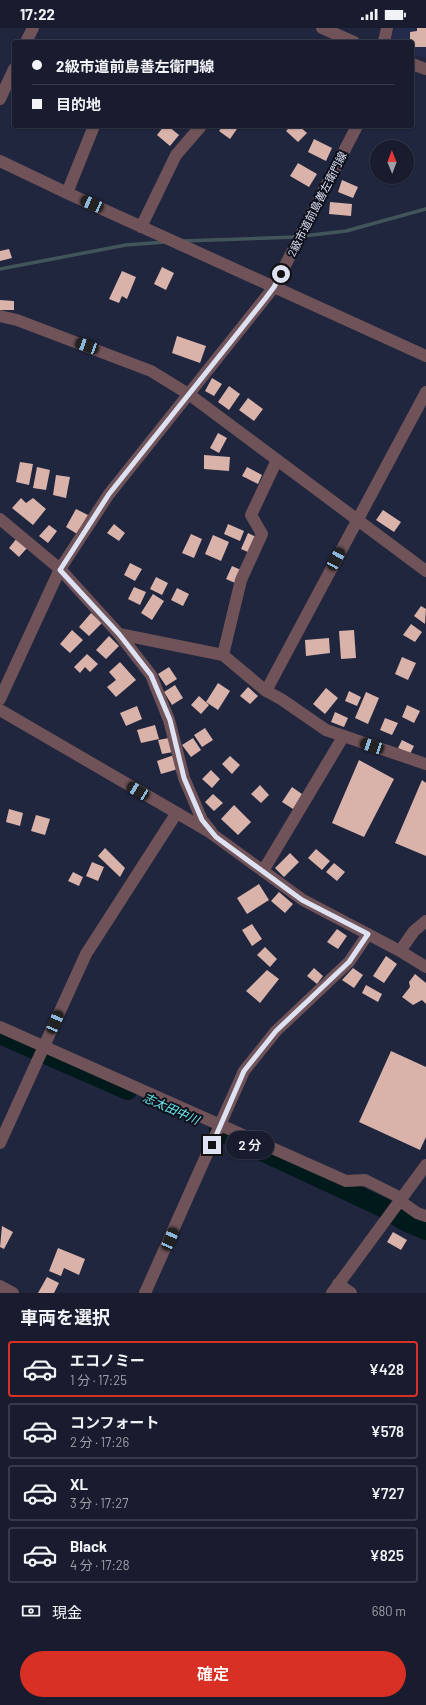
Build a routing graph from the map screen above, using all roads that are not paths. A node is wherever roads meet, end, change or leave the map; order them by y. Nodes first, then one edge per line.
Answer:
1 (33, 28) edge
2 (322, 28) edge
3 (387, 28) edge
4 (27, 40) edge
5 (349, 40) edge
6 (384, 40) edge
7 (414, 65) edge
8 (426, 69) edge
9 (12, 73) edge
10 (0, 99) edge
11 (93, 128) edge
12 (199, 128) edge
13 (356, 128) edge
14 (0, 161) edge
15 (67, 193) junction
16 (141, 227) junction
17 (274, 287) junction
18 (0, 316) edge
19 (426, 356) edge
20 (426, 392) edge
21 (190, 395) junction
22 (277, 460) junction
23 (0, 519) edge
24 (357, 520) junction
25 (60, 570) junction
26 (426, 571) edge
27 (119, 634) junction
28 (223, 655) junction
29 (266, 691) junction
30 (0, 699) edge
31 (0, 710) edge
32 (343, 737) junction
33 (426, 764) edge
34 (176, 814) junction
35 (216, 837) junction
36 (263, 871) junction
37 (426, 921) edge
38 (368, 934) junction
39 (400, 951) junction
40 (426, 967) edge
41 (0, 1027) edge
42 (45, 1046) junction
43 (220, 1124) junction
44 (0, 1143) edge
45 (426, 1164) edge
46 (399, 1201) junction
47 (426, 1216) edge
48 (0, 1286) edge
49 (335, 1288) edge
50 (13, 1293) edge
51 (145, 1293) edge
52 (351, 1293) edge

1 - 4 street
2 - 5 street
3 - 6 street
7 - 8 street
9 - 10 street
11 - 15 street
12 - 16 street
13 - 17 street, 2級市道前島善左衛門線
14 - 15 street
15 - 16 street
16 - 17 street
17 - 19 street
17 - 21 street, 2級市道前島善左衛門線
18 - 21 street
20 - 24 street
21 - 22 street
21 - 25 street, 2級市道前島善左衛門線
22 - 24 street
22 - 28 street
23 - 25 street
24 - 26 street
24 - 29 street
25 - 27 street
25 - 30 street, 2級市道前島善左衛門線
27 - 28 street
27 - 35 street
28 - 29 street
29 - 32 street
31 - 34 street
32 - 33 street
32 - 36 street
34 - 35 street
34 - 42 street
35 - 36 street
36 - 38 street
37 - 39 street
38 - 39 street
38 - 43 street
39 - 40 street
41 - 42 street
42 - 43 street
42 - 44 street
43 - 46 street
43 - 51 street
45 - 46 street
46 - 47 street
46 - 49 street
48 - 50 street
49 - 52 street

